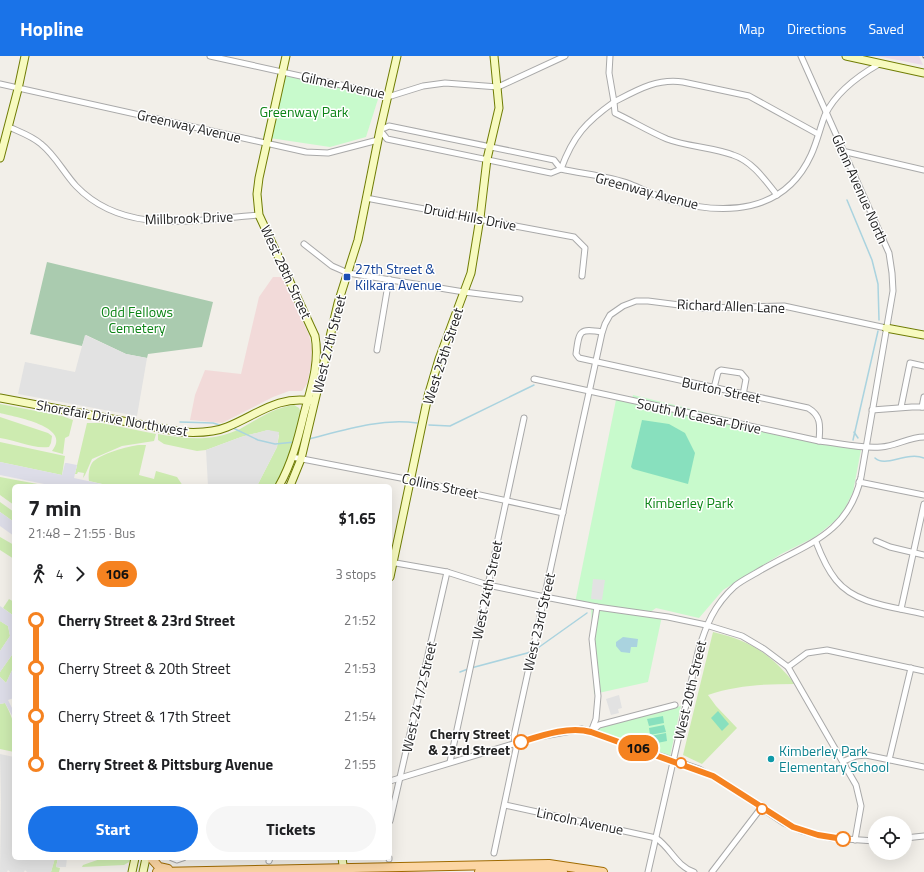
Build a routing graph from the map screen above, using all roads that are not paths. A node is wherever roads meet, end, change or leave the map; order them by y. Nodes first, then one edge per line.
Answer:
1 (25, 56) edge
2 (210, 56) edge
3 (286, 56) edge
4 (397, 56) edge
5 (494, 56) edge
6 (565, 56) edge
7 (610, 56) edge
8 (801, 56) edge
9 (846, 56) edge
10 (879, 64) junction
11 (282, 72) junction
12 (924, 73) edge
13 (0, 84) edge
14 (498, 87) junction
15 (18, 88) junction
16 (388, 95) junction
17 (614, 102) junction
18 (826, 113) junction
19 (9, 127) junction
20 (380, 130) junction
21 (818, 134) junction
22 (378, 140) junction
23 (266, 144) junction
24 (490, 147) junction
25 (842, 151) junction
26 (0, 158) edge
27 (487, 159) junction
28 (561, 169) junction
29 (924, 170) edge
30 (777, 196) junction
31 (366, 198) junction
32 (259, 215) junction
33 (480, 218) junction
34 (304, 244) dead end
35 (348, 274) junction
36 (582, 276) dead end
37 (389, 280) junction
38 (464, 292) junction
39 (520, 298) dead end
40 (886, 328) junction
41 (602, 332) junction
42 (924, 335) edge
43 (377, 350) dead end
44 (596, 363) junction
45 (924, 366) edge
46 (534, 379) dead end
47 (714, 388) junction
48 (589, 392) junction
49 (743, 395) junction
50 (924, 397) edge
51 (0, 398) edge
52 (311, 401) junction
53 (901, 407) junction
54 (923, 407) edge
55 (872, 410) junction
56 (524, 418) dead end
57 (924, 437) edge
58 (819, 441) junction
59 (866, 447) junction
60 (292, 456) junction
61 (301, 459) junction
62 (411, 480) junction
63 (860, 482) junction
64 (280, 484) edge
65 (291, 484) edge
66 (924, 495) edge
67 (507, 501) junction
68 (924, 504) edge
69 (563, 513) junction
70 (876, 541) dead end
71 (816, 542) junction
72 (914, 553) junction
73 (924, 555) edge
74 (392, 558) edge
75 (392, 562) edge
76 (447, 572) junction
77 (488, 585) junction
78 (545, 597) junction
79 (597, 607) junction
80 (901, 609) junction
81 (924, 614) edge
82 (706, 625) junction
83 (788, 667) junction
84 (910, 668) junction
85 (924, 671) edge
86 (675, 705) dead end
87 (591, 732) junction
88 (515, 744) junction
89 (673, 760) junction
90 (889, 760) junction
91 (844, 761) junction
92 (450, 762) junction
93 (924, 768) edge
94 (400, 777) junction
95 (392, 779) edge
96 (505, 805) junction
97 (761, 808) junction
98 (392, 812) edge
99 (924, 836) edge
100 (912, 837) edge
101 (656, 838) junction
102 (855, 840) junction
103 (868, 841) edge
104 (494, 853) dead end
105 (135, 860) edge
106 (146, 860) edge
107 (154, 860) edge
108 (344, 869) edge
109 (132, 872) edge
110 (143, 872) edge
111 (157, 872) edge
112 (177, 872) edge
113 (479, 872) edge
114 (563, 872) edge
115 (603, 872) edge
116 (648, 872) edge
117 (694, 872) edge
118 (712, 872) edge

1 - 15 street
2 - 11 street, Gilmer Avenue
3 - 11 street, West 28th Street
4 - 16 street, West 27th Street
5 - 14 street, West 25th Street
6 - 14 street, Gilmer Avenue
7 - 17 street
8 - 18 street, Glenn Avenue North
9 - 10 street
10 - 12 street
10 - 18 street, Greenway Avenue
11 - 16 street, Gilmer Avenue
11 - 23 street, West 28th Street
13 - 15 street, Greenway Avenue
14 - 16 street, Gilmer Avenue
14 - 24 street, West 25th Street
15 - 19 street
15 - 23 street, Greenway Avenue
16 - 20 street, West 27th Street
17 - 21 street
17 - 28 street
17 - 30 street
18 - 21 street, Greenway Avenue
18 - 25 street, Glenn Avenue North
19 - 26 street
19 - 32 street, Millbrook Drive
20 - 22 street, West 27th Street
20 - 24 street, Greenway Avenue
20 - 27 street, Greenway Avenue
21 - 30 street, Greenway Avenue
22 - 23 street, Greenway Avenue
22 - 31 street, West 27th Street
23 - 32 street, West 28th Street
24 - 27 street, West 25th Street
24 - 28 street, Greenway Avenue
25 - 29 street
25 - 40 street, Glenn Avenue North
27 - 28 street, Greenway Avenue
27 - 33 street, West 25th Street
28 - 30 street, Greenway Avenue
31 - 33 street, Druid Hills Drive
31 - 35 street, West 27th Street
32 - 52 street, West 28th Street
33 - 36 street, Druid Hills Drive
33 - 38 street, West 25th Street
34 - 35 street
35 - 37 street
35 - 52 street, West 27th Street
37 - 38 street
37 - 43 street
38 - 39 street
38 - 62 street, West 25th Street
40 - 41 street, Richard Allen Lane
40 - 42 street
40 - 55 street, Glenn Avenue North
41 - 44 street, Richard Allen Lane
41 - 44 street, Burton Street
44 - 47 street, Burton Street
44 - 48 street, Richard Allen Lane
45 - 53 street
46 - 48 street, South M Caesar Drive
47 - 49 street, Burton Street
47 - 49 street
48 - 58 street, South M Caesar Drive
48 - 69 street, West 23rd Street
49 - 58 street, Burton Street
50 - 54 street
51 - 52 street, Shorefair Drive Northwest
52 - 60 street, West 27th Street
52 - 61 street, West 27th Street
53 - 54 street
53 - 55 street
55 - 59 street, Glenn Avenue North
56 - 67 street, West 24th Street
57 - 59 street, South M Caesar Drive
58 - 59 street, South M Caesar Drive
59 - 63 street, Glenn Avenue North
60 - 61 street, Collins Street
60 - 64 street, West 27th Street
61 - 62 street, Collins Street
61 - 65 street, West 27th Street
62 - 67 street, Collins Street
62 - 74 street, West 25th Street
63 - 66 street
63 - 71 street, West 20th Street
67 - 69 street, Collins Street
67 - 77 street, West 24th Street
68 - 72 street
69 - 78 street, West 23rd Street
70 - 72 street
71 - 80 street
71 - 82 street, West 20th Street
72 - 73 street
72 - 80 street
75 - 76 street
76 - 77 street
76 - 94 street, West 24 1/2 Street
77 - 78 street
77 - 92 street, West 24th Street
78 - 79 street
78 - 88 street, West 23rd Street
79 - 82 street
79 - 87 street
80 - 81 street
82 - 83 street
82 - 89 street, West 20th Street
83 - 84 street
83 - 91 street
84 - 85 street
84 - 90 street
86 - 87 street
87 - 88 street
87 - 89 street
88 - 92 street
88 - 96 street, West 23rd Street
89 - 97 street
89 - 101 street, West 20th Street
90 - 91 street
90 - 93 street
91 - 102 street
92 - 94 street
94 - 95 street
94 - 98 street, West 24 1/2 Street
96 - 101 street, Lincoln Avenue
96 - 104 street, West 23rd Street
97 - 102 street
97 - 118 street
99 - 100 street
101 - 116 street, West 20th Street
101 - 117 street
102 - 103 street
105 - 109 street
106 - 110 street
107 - 112 main road
108 - 112 main road
108 - 115 main road
111 - 112 main road
113 - 114 main road

